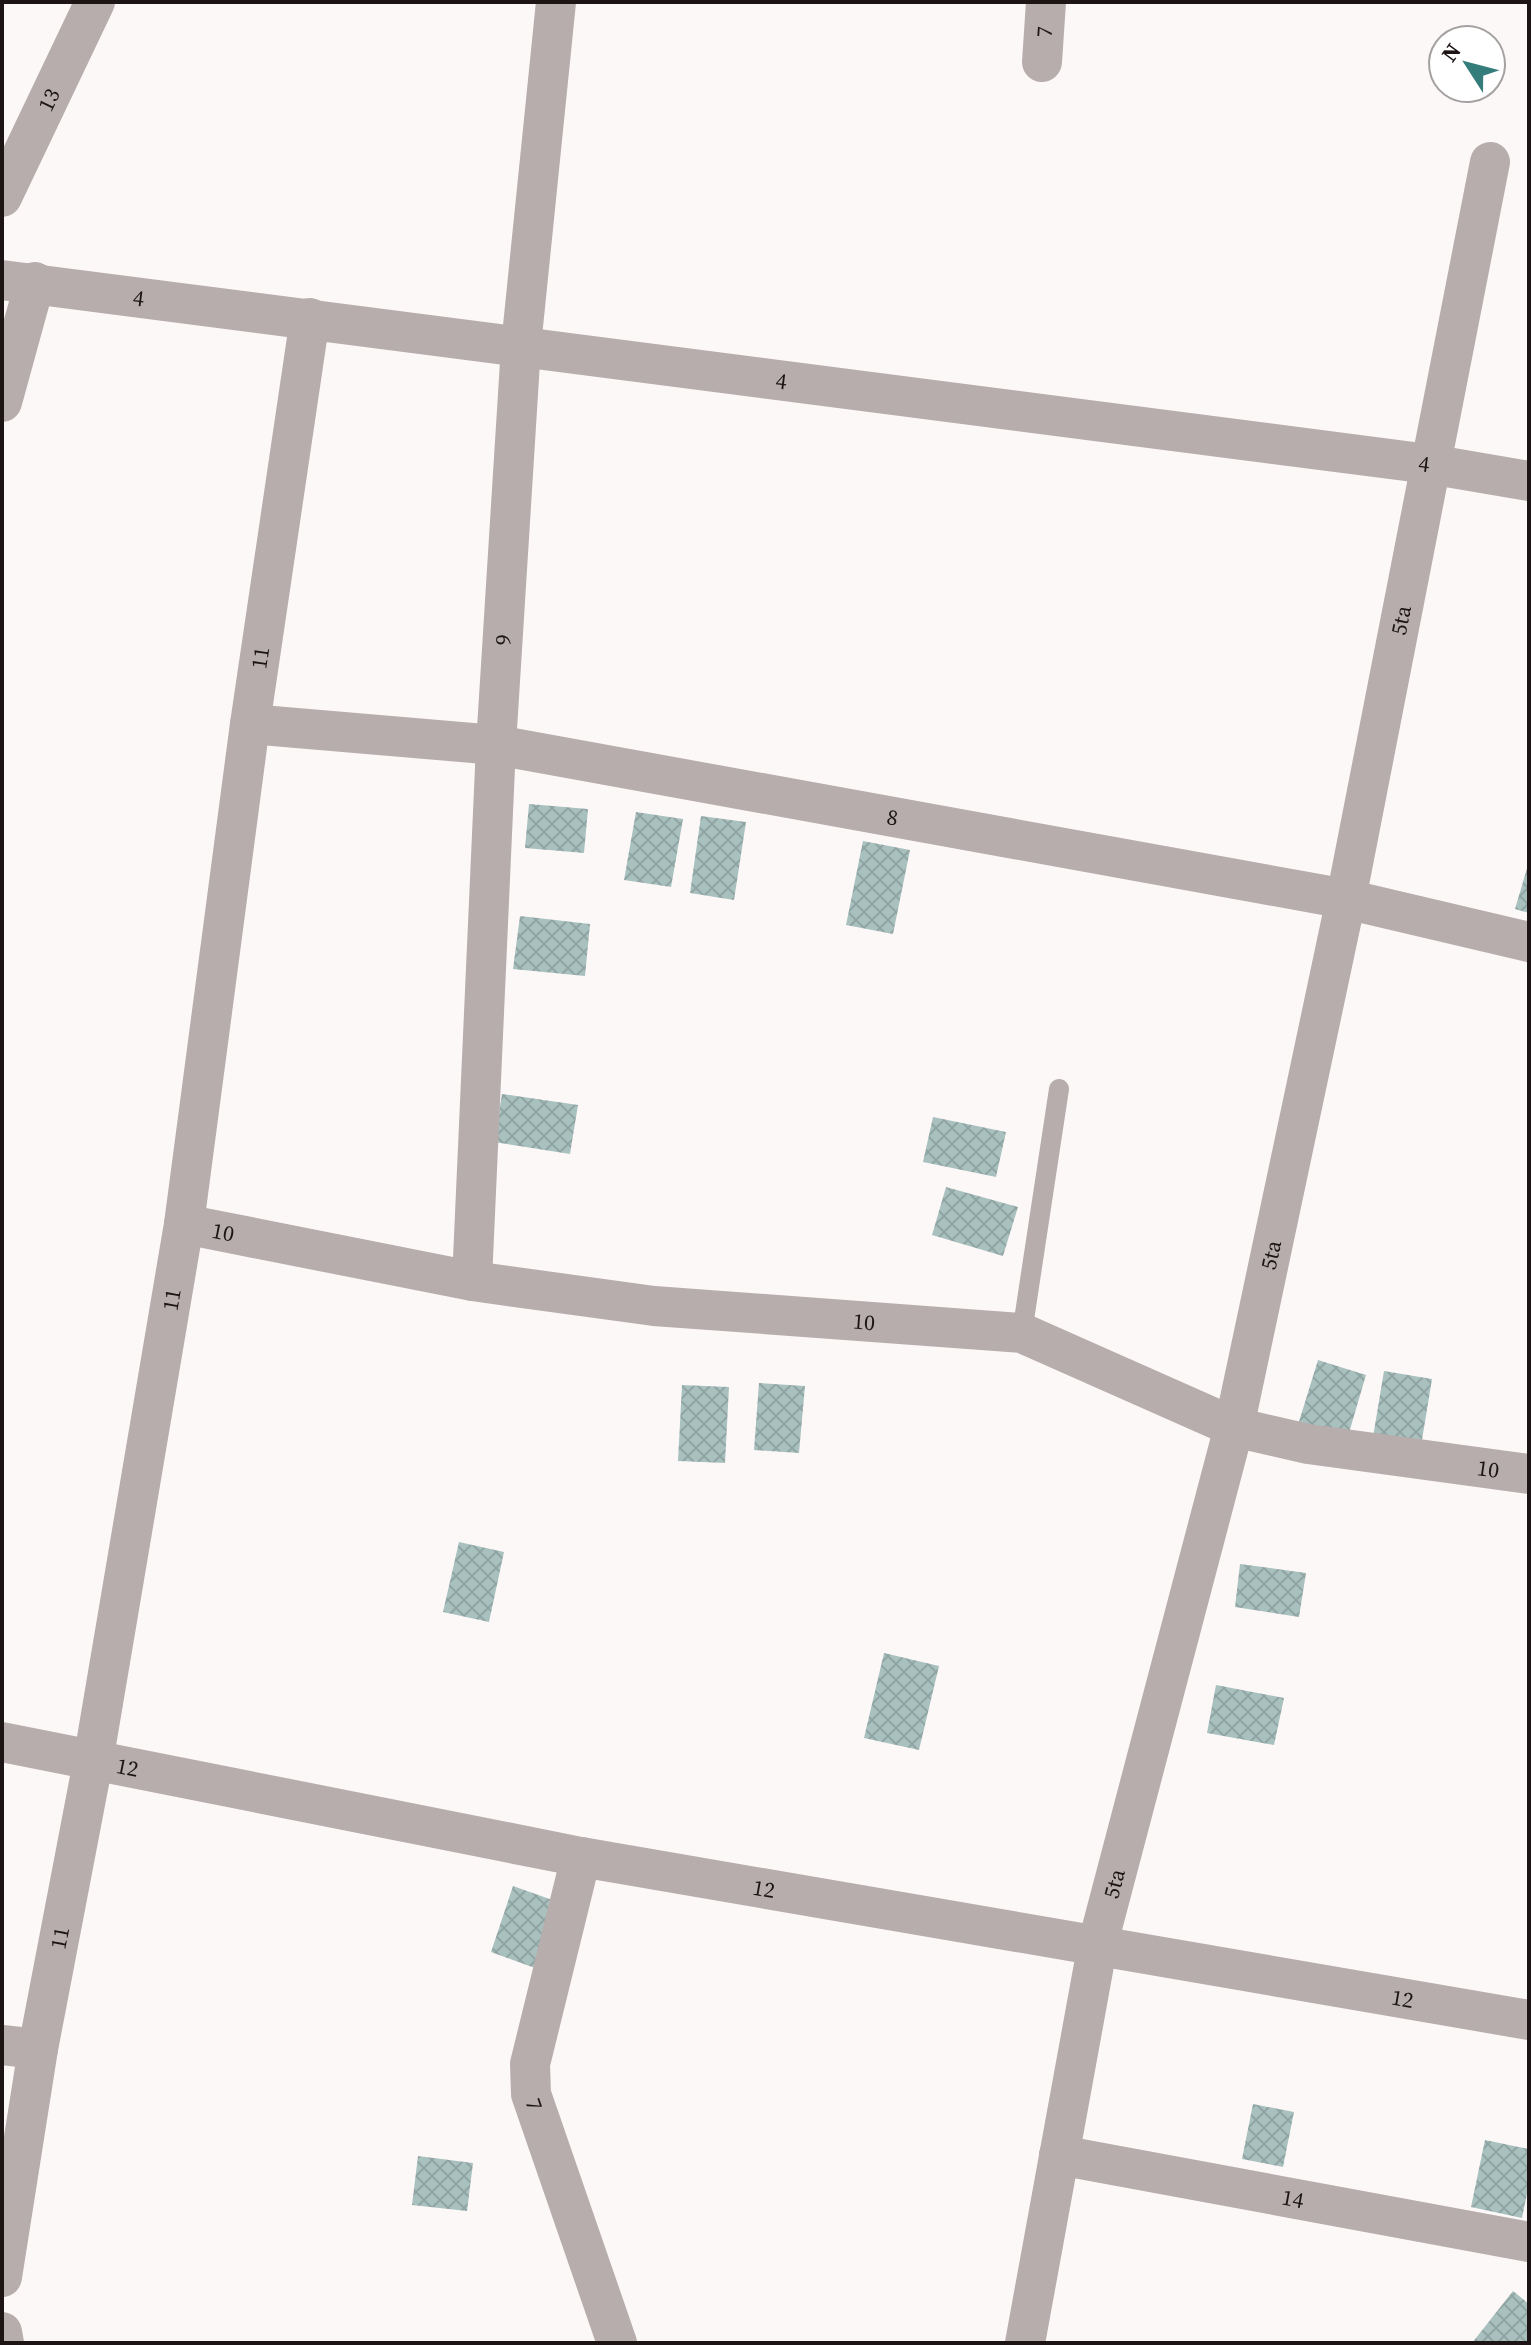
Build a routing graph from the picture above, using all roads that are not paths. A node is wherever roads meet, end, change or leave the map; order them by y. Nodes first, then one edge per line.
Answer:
1 (95, 2) edge
2 (556, 2) edge
3 (1046, 2) edge
4 (1042, 62) dead end
5 (1490, 162) dead end
6 (2, 197) edge
7 (18, 281) edge
8 (310, 318) junction
9 (521, 346) junction
10 (2, 402) edge
11 (1429, 464) junction
12 (1529, 481) edge
13 (250, 724) junction
14 (496, 745) junction
15 (1346, 899) junction
16 (1529, 942) edge
17 (1059, 1089) dead end
18 (184, 1224) junction
19 (472, 1281) junction
20 (1022, 1333) junction
21 (1234, 1427) junction
22 (1529, 1474) edge
23 (2, 1742) edge
24 (93, 1762) junction
25 (581, 1857) junction
26 (1098, 1943) junction
27 (1529, 2020) edge
28 (20, 2047) edge
29 (1059, 2155) junction
30 (1529, 2242) edge
31 (2, 2277) edge
32 (2, 2332) edge
33 (4, 2343) edge
34 (617, 2343) edge
35 (1025, 2343) edge

1 - 6 street, 13
2 - 9 street, 9
3 - 4 street, 7
5 - 11 street, 5ta
7 - 8 street, 4
7 - 10 street
8 - 9 street, 4
8 - 13 street, 11
9 - 11 street, 4
9 - 14 street, 9
11 - 12 street, 4
11 - 15 street, 5ta
13 - 14 street, 8
13 - 18 street, 11
14 - 15 street, 8
14 - 19 street, 9
15 - 16 street, 8
15 - 21 street, 5ta
17 - 20 lane
18 - 19 street, 10
18 - 24 street, 11
19 - 20 street, 10
20 - 21 street, 10
21 - 22 street, 10
21 - 26 street, 5ta
23 - 24 street, 12
24 - 25 street, 12
24 - 28 street, 11
25 - 26 street, 12
25 - 34 street, 7
26 - 27 street, 12
26 - 29 street, 5ta
28 - 31 street, 11
29 - 30 street, 14
29 - 35 street, 5ta
32 - 33 street

